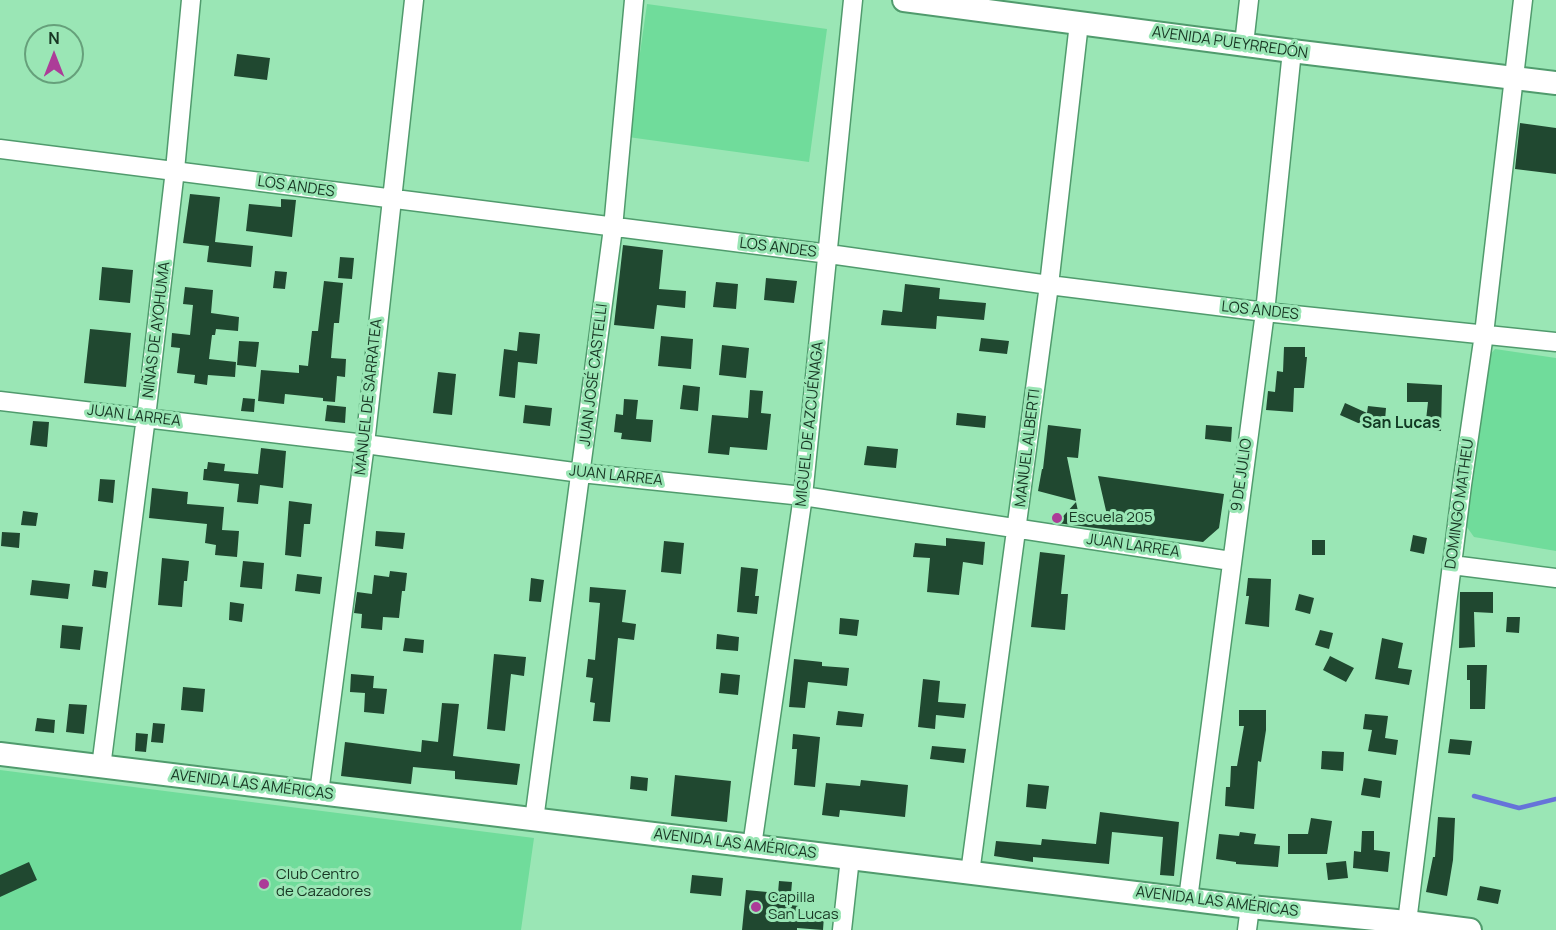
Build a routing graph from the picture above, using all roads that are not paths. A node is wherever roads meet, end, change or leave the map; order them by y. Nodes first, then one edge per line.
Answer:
1 (191, 0) edge
2 (414, 0) edge
3 (634, 0) edge
4 (853, 0) edge
5 (904, 0) edge
6 (1249, 0) edge
7 (1522, 0) edge
8 (953, 4) edge
9 (1079, 23) junction
10 (1244, 44) junction
11 (1292, 51) junction
12 (1514, 79) junction
13 (1556, 83) edge
14 (0, 149) edge
15 (175, 170) junction
16 (391, 200) junction
17 (613, 228) junction
18 (829, 254) junction
19 (1049, 285) junction
20 (1264, 312) junction
21 (1484, 334) junction
22 (1556, 342) edge
23 (0, 401) edge
24 (146, 417) junction
25 (365, 444) junction
26 (581, 473) junction
27 (802, 496) junction
28 (1018, 529) junction
29 (1231, 561) junction
30 (1452, 565) junction
31 (1556, 578) edge
32 (0, 754) edge
33 (101, 767) junction
34 (319, 793) junction
35 (534, 819) junction
36 (752, 846) junction
37 (850, 858) junction
38 (970, 873) junction
39 (1188, 899) junction
40 (1250, 907) junction
41 (1406, 926) edge
42 (842, 930) edge
43 (1247, 930) edge
44 (1470, 930) edge

1 - 15 street, NIÑAS DE AYOHUMA
2 - 16 street, MANUEL DE SARRATEA
3 - 17 street, JUAN JOSÉ CASTELLI
4 - 18 street, MIGUEL DE AZCUÉNAGA
5 - 8 main road, AVENIDA PUEYRREDÓN
6 - 10 street
7 - 12 street, DOMINGO MATHEU
8 - 9 main road, AVENIDA PUEYRREDÓN
9 - 10 main road, AVENIDA PUEYRREDÓN
9 - 19 street, MANUEL ALBERTI
10 - 11 main road, AVENIDA PUEYRREDÓN
11 - 12 main road, AVENIDA PUEYRREDÓN
11 - 20 street, 9 DE JULIO
12 - 13 main road, AVENIDA PUEYRREDÓN
12 - 21 street, DOMINGO MATHEU
14 - 15 street, LOS ANDES
15 - 16 street, LOS ANDES
15 - 24 street, NIÑAS DE AYOHUMA
16 - 17 street, LOS ANDES
16 - 25 street, MANUEL DE SARRATEA
17 - 18 street, LOS ANDES
17 - 26 street, JUAN JOSÉ CASTELLI
18 - 19 street, LOS ANDES
18 - 27 street, MIGUEL DE AZCUÉNAGA
19 - 20 street, LOS ANDES
19 - 28 street, MANUEL ALBERTI
20 - 21 street, LOS ANDES
20 - 29 street, 9 DE JULIO
21 - 22 street, LOS ANDES
21 - 30 street, DOMINGO MATHEU
23 - 24 street, JUAN LARREA
24 - 25 street, JUAN LARREA
24 - 33 street, NIÑAS DE AYOHUMA
25 - 26 street, JUAN LARREA
25 - 34 street, MANUEL DE SARRATEA
26 - 27 street, JUAN LARREA
26 - 35 street, JUAN JOSÉ CASTELLI
27 - 28 street, JUAN LARREA
27 - 36 street, MIGUEL DE AZCUÉNAGA
28 - 29 street, JUAN LARREA
28 - 38 street, MANUEL ALBERTI
29 - 39 street, 9 DE JULIO
30 - 31 street
30 - 41 street, DOMINGO MATHEU
32 - 33 main road, AVENIDA LAS AMÉRICAS
33 - 34 main road, AVENIDA LAS AMÉRICAS
34 - 35 main road, AVENIDA LAS AMÉRICAS
35 - 36 main road, AVENIDA LAS AMÉRICAS
36 - 37 main road, AVENIDA LAS AMÉRICAS
37 - 38 main road, AVENIDA LAS AMÉRICAS
37 - 42 street
38 - 39 main road, AVENIDA LAS AMÉRICAS
39 - 40 main road, AVENIDA LAS AMÉRICAS
40 - 41 main road, AVENIDA LAS AMÉRICAS
40 - 43 street
41 - 44 main road, AVENIDA LAS AMÉRICAS

